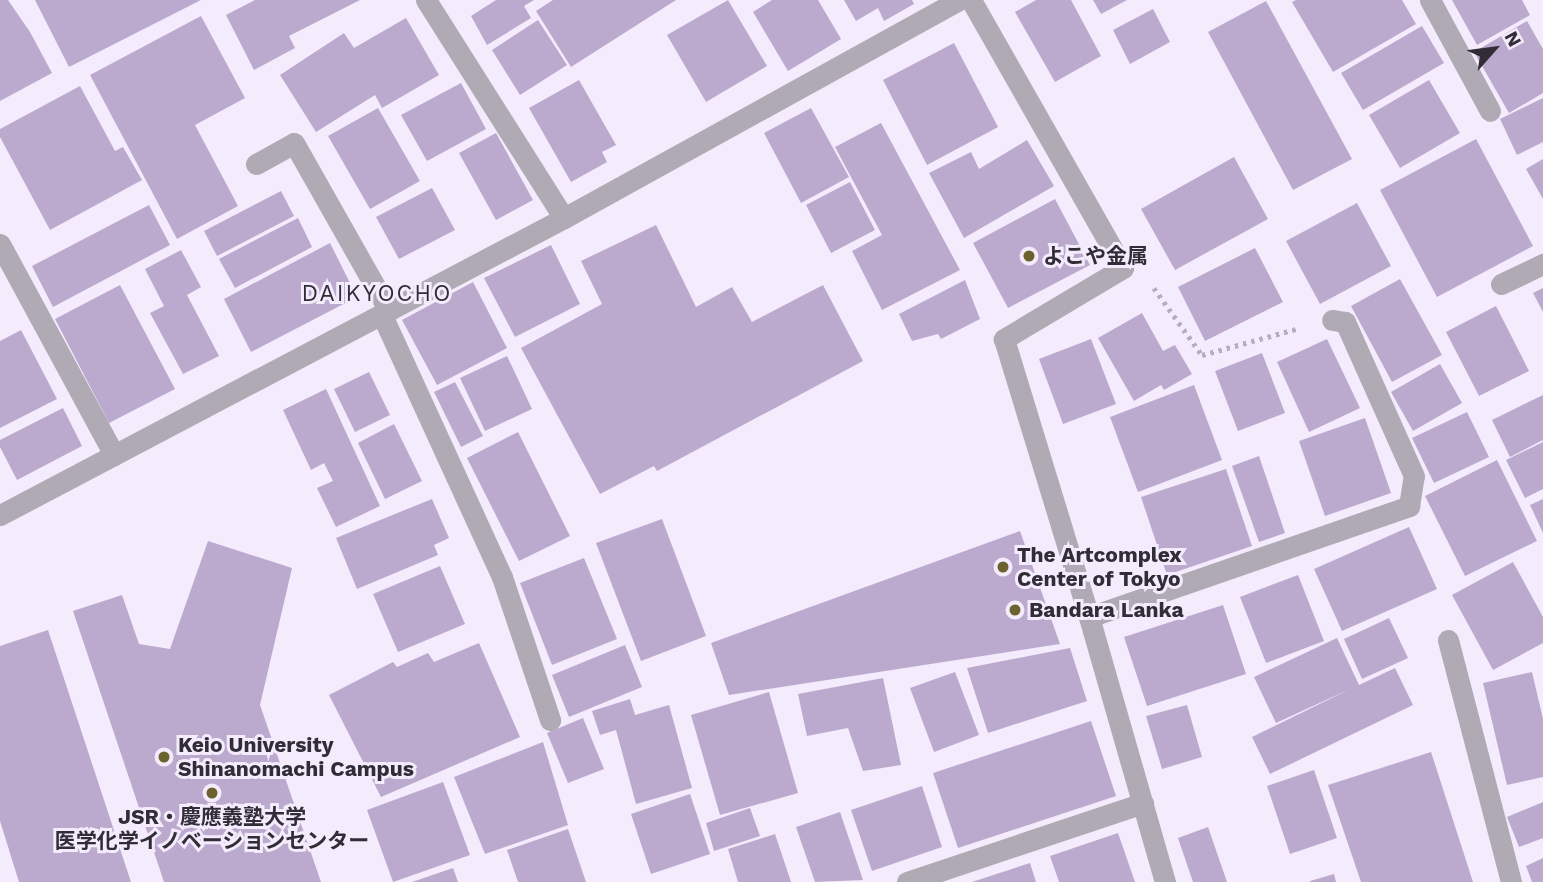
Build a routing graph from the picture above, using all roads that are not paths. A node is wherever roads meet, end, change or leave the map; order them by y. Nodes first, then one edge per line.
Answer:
1 (426, 0) edge
2 (959, 0) edge
3 (971, 0) edge
4 (1430, 0) edge
5 (1490, 111) dead end
6 (256, 164) dead end
7 (564, 218) junction
8 (0, 244) edge
9 (1543, 264) edge
10 (1501, 284) dead end
11 (385, 313) junction
12 (1332, 320) road end
13 (114, 456) junction
14 (0, 515) edge
15 (1089, 617) junction
16 (1448, 640) dead end
17 (550, 720) dead end
18 (1143, 803) junction
19 (907, 882) edge
20 (1165, 882) edge
21 (1511, 882) edge

1 - 7 street
2 - 7 street
3 - 15 street
4 - 5 street
6 - 11 street
7 - 11 street
8 - 13 street
9 - 10 street
11 - 13 street
11 - 17 street
12 - 15 street
13 - 14 street
15 - 18 street
16 - 21 street
18 - 19 street
18 - 20 street

